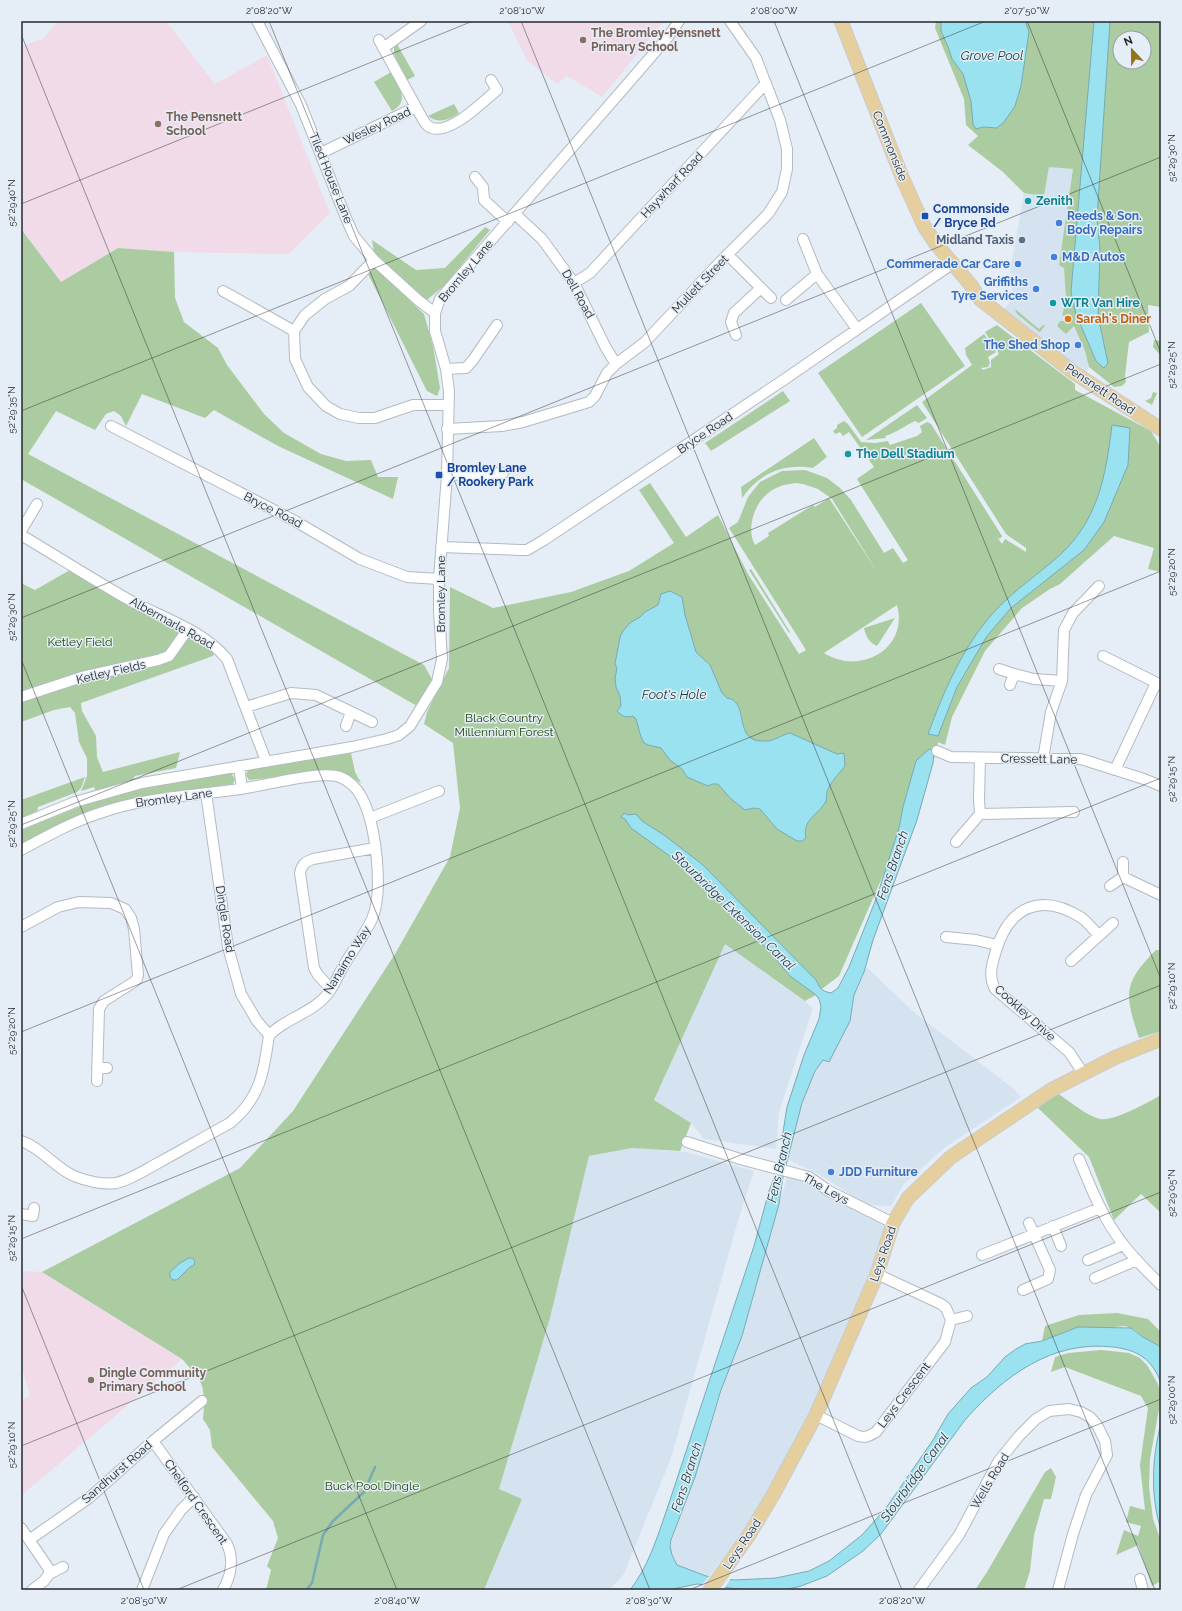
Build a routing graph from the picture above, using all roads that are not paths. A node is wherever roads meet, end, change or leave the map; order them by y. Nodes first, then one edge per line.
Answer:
1 (257, 21) edge
2 (421, 21) edge
3 (679, 21) edge
4 (730, 21) edge
5 (841, 21) edge
6 (491, 80) dead end
7 (766, 83) junction
8 (416, 107) junction
9 (321, 153) junction
10 (475, 177) dead end
11 (511, 218) junction
12 (804, 239) dead end
13 (728, 255) junction
14 (374, 260) junction
15 (952, 264) junction
16 (818, 274) junction
17 (574, 283) junction
18 (970, 284) junction
19 (761, 288) junction
20 (223, 291) dead end
21 (771, 298) dead end
22 (786, 300) dead end
23 (435, 313) junction
24 (497, 325) dead end
25 (857, 329) junction
26 (294, 331) junction
27 (736, 335) dead end
28 (616, 364) junction
29 (446, 369) junction
30 (448, 405) junction
31 (1161, 420) edge
32 (111, 426) dead end
33 (447, 429) junction
34 (1161, 429) edge
35 (503, 473) dead end
36 (447, 475) junction
37 (37, 504) dead end
38 (21, 533) edge
39 (441, 547) junction
40 (439, 579) junction
41 (1099, 586) dead end
42 (188, 629) junction
43 (1103, 656) dead end
44 (999, 668) dead end
45 (1014, 674) junction
46 (1062, 681) junction
47 (1159, 684) edge
48 (1010, 685) dead end
49 (21, 697) edge
50 (246, 707) junction
51 (351, 712) junction
52 (372, 722) dead end
53 (346, 726) dead end
54 (937, 751) dead end
55 (980, 758) junction
56 (1043, 759) junction
57 (266, 761) junction
58 (239, 766) junction
59 (1115, 770) junction
60 (424, 786) dead end
61 (1161, 786) edge
62 (242, 788) junction
63 (439, 791) dead end
64 (206, 793) junction
65 (427, 796) junction
66 (1074, 812) dead end
67 (980, 814) junction
68 (370, 818) junction
69 (21, 824) edge
70 (956, 842) dead end
71 (375, 848) junction
72 (21, 850) edge
73 (1123, 862) dead end
74 (1123, 876) junction
75 (1110, 886) dead end
76 (1161, 895) edge
77 (1113, 923) dead end
78 (21, 926) edge
79 (946, 936) dead end
80 (1099, 936) junction
81 (997, 945) junction
82 (1071, 961) dead end
83 (331, 989) junction
84 (269, 1035) junction
85 (1161, 1039) edge
86 (1083, 1073) junction
87 (97, 1081) dead end
88 (21, 1141) edge
89 (687, 1142) dead end
90 (1079, 1166) dead end
91 (1100, 1208) junction
92 (21, 1214) edge
93 (33, 1217) dead end
94 (1029, 1223) dead end
95 (893, 1224) junction
96 (1053, 1226) junction
97 (1034, 1233) junction
98 (1124, 1245) junction
99 (1061, 1246) dead end
100 (982, 1255) dead end
101 (1088, 1260) dead end
102 (1138, 1260) junction
103 (877, 1274) junction
104 (1095, 1278) dead end
105 (1161, 1285) edge
106 (1023, 1290) dead end
107 (967, 1316) dead end
108 (950, 1320) junction
109 (202, 1401) dead end
110 (816, 1415) junction
111 (153, 1441) junction
112 (194, 1497) junction
113 (21, 1528) edge
114 (29, 1540) junction
115 (63, 1567) dead end
116 (49, 1574) junction
117 (1140, 1579) dead end
118 (32, 1590) edge
119 (142, 1590) edge
120 (223, 1590) edge
121 (710, 1590) edge
122 (918, 1590) edge
123 (1058, 1590) edge
124 (1143, 1590) edge

1 - 9 street, Tiled House Lane
2 - 8 street
3 - 11 street, Bromley Lane
4 - 7 street, Mullett Street
5 - 15 main road, Commonside
6 - 8 street, Wesley Road
7 - 13 street, Mullett Street
7 - 17 street, Haywharf Road
8 - 9 street, Wesley Road
9 - 14 street, Tiled House Lane
10 - 11 street, Dell Road
11 - 17 street, Dell Road
11 - 23 street, Bromley Lane
12 - 16 street
13 - 19 street
13 - 28 street, Mullett Street
14 - 23 street, Tiled House Lane
14 - 26 street
15 - 18 main road, Pensnett Road
15 - 25 street, Bryce Road
16 - 22 street
16 - 25 street
17 - 28 street, Dell Road
18 - 31 main road, Pensnett Road
18 - 34 main road, Pensnett Road
19 - 21 street
19 - 27 street
20 - 26 street
23 - 29 street, Bromley Lane
24 - 29 street
25 - 39 street, Bryce Road
26 - 30 street
28 - 33 street, Mullett Street
29 - 30 street, Bromley Lane
30 - 33 street, Bromley Lane
32 - 40 street, Bryce Road
33 - 36 street, Bromley Lane
35 - 36 street
36 - 39 street, Bromley Lane
37 - 38 street
38 - 42 street, Albermarle Road
39 - 40 street, Bromley Lane
40 - 57 street, Bromley Lane
41 - 46 street
42 - 49 street, Ketley Fields
42 - 50 street, Albermarle Road
43 - 47 street
44 - 45 street
45 - 46 street
45 - 48 street
46 - 56 street
47 - 59 street
50 - 51 street
50 - 57 street, Albermarle Road
51 - 52 street
51 - 53 street
54 - 55 street, Cressett Lane
55 - 56 street, Cressett Lane
55 - 67 street
56 - 59 street, Cressett Lane
57 - 58 street, Bromley Lane
58 - 62 street
58 - 69 street, Bromley Lane
59 - 61 street, Cressett Lane
60 - 65 street
62 - 64 street, Bromley Lane
62 - 68 street, Nanaimo Way
63 - 65 street
64 - 72 street, Bromley Lane
64 - 84 street, Dingle Road
65 - 68 street
66 - 67 street
67 - 70 street
68 - 71 street, Nanaimo Way
71 - 83 street, Nanaimo Way
71 - 83 street
73 - 74 street
74 - 75 street
74 - 76 street
77 - 80 street
78 - 87 street
79 - 81 street
80 - 81 street, Cookley Drive
80 - 82 street
81 - 86 street, Cookley Drive
83 - 84 street, Nanaimo Way
84 - 88 street
85 - 86 main road, Leys Road
86 - 95 main road, Leys Road
89 - 95 street, The Leys
90 - 91 street
91 - 96 street
91 - 98 street
92 - 93 street
94 - 97 street
95 - 103 main road, Leys Road
96 - 97 street
96 - 99 street
97 - 100 street
97 - 106 street
98 - 101 street
98 - 102 street
102 - 104 street
102 - 105 street
103 - 108 street
103 - 110 main road, Leys Road
107 - 108 street
108 - 110 street, Leys Crescent
109 - 111 street, Sandhurst Road
110 - 121 main road, Leys Road
111 - 112 street, Chelford Crescent
111 - 114 street, Sandhurst Road
112 - 119 street
112 - 120 street, Chelford Crescent
113 - 114 street
114 - 116 street
115 - 116 street
116 - 118 street
117 - 124 street
122 - 123 street, Wells Road

